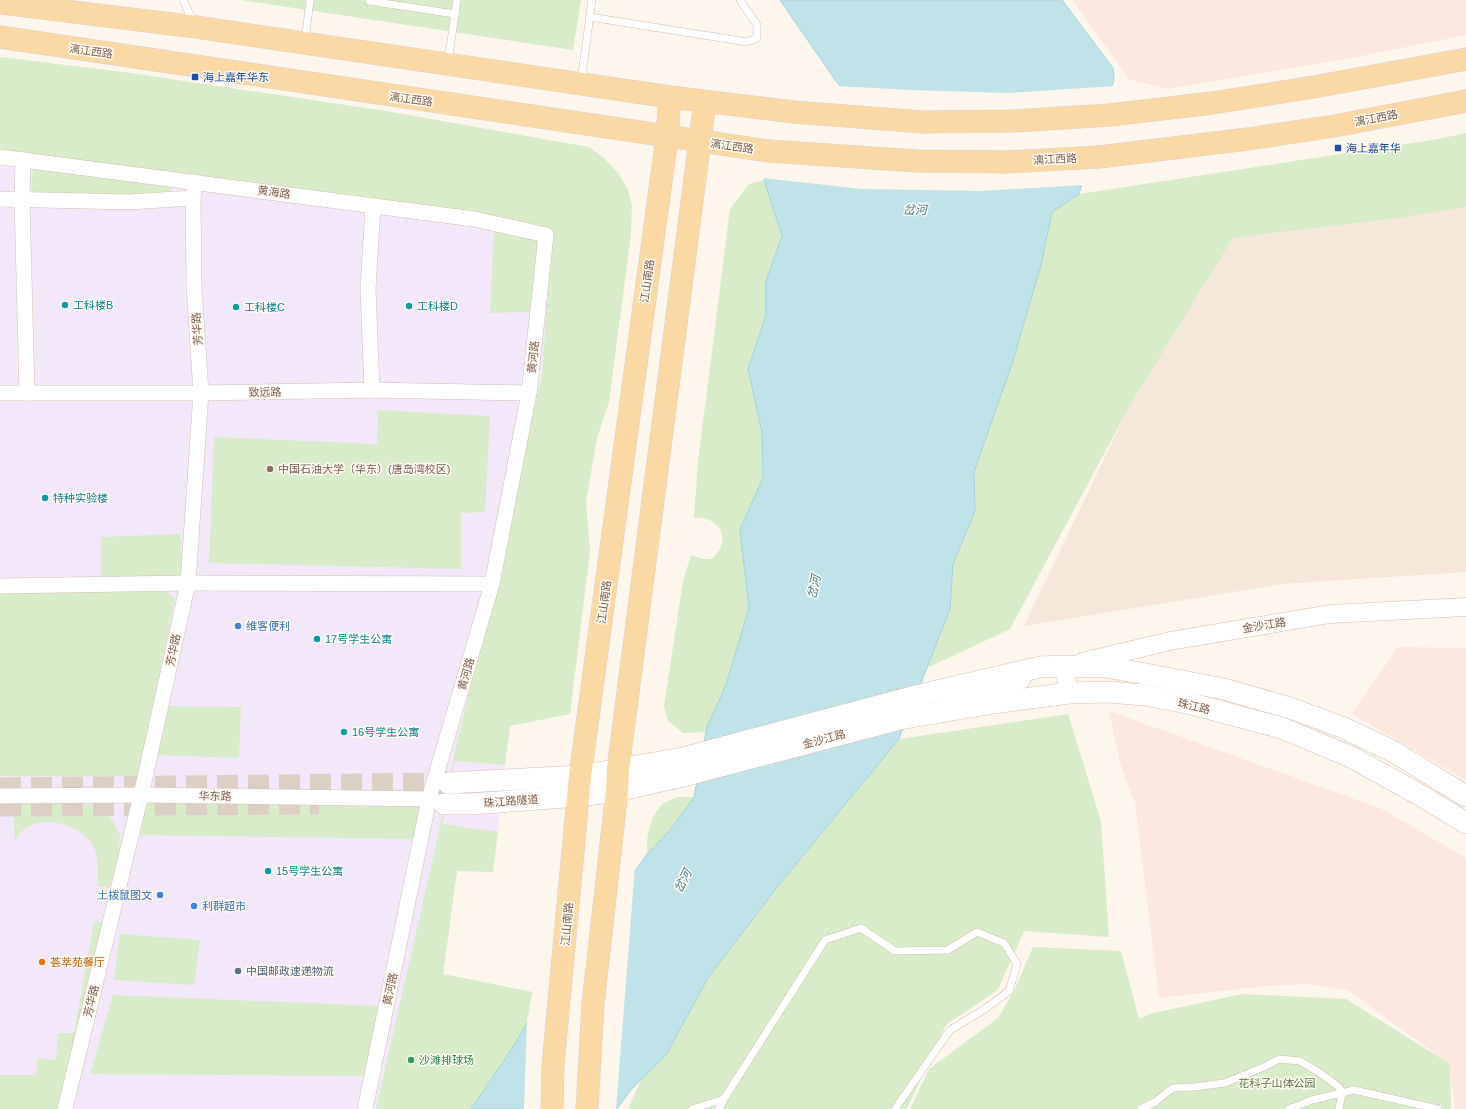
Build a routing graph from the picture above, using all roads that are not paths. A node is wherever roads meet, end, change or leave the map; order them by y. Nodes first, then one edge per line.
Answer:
1 (183, 0) edge
2 (310, 0) edge
3 (458, 0) edge
4 (592, 0) edge
5 (740, 0) edge
6 (369, 1) dead end
7 (0, 3) edge
8 (455, 14) junction
9 (590, 17) junction
10 (196, 27) junction
11 (0, 37) edge
12 (304, 43) junction
13 (1466, 59) edge
14 (448, 64) junction
15 (581, 84) junction
16 (670, 97) junction
17 (1466, 101) edge
18 (705, 102) junction
19 (667, 137) junction
20 (700, 142) junction
21 (0, 157) edge
22 (23, 160) junction
23 (195, 182) junction
24 (193, 198) junction
25 (0, 199) edge
26 (22, 199) junction
27 (373, 206) junction
28 (546, 235) joint
29 (372, 390) junction
30 (26, 393) junction
31 (201, 393) junction
32 (530, 393) junction
33 (0, 394) edge
34 (188, 583) junction
35 (492, 584) junction
36 (0, 586) edge
37 (1466, 607) edge
38 (1064, 666) junction
39 (1069, 694) junction
40 (900, 719) junction
41 (683, 767) junction
42 (618, 769) junction
43 (448, 783) tunnel mouth
44 (579, 786) junction
45 (617, 791) junction
46 (141, 795) junction
47 (0, 796) edge
48 (1466, 796) edge
49 (437, 802) junction
50 (1466, 823) edge
51 (1342, 1093) junction
52 (724, 1099) junction
53 (65, 1109) edge
54 (365, 1109) edge
55 (552, 1109) edge
56 (588, 1109) edge
57 (692, 1109) edge
58 (719, 1109) edge
59 (895, 1109) edge
60 (1141, 1109) edge
61 (1289, 1109) edge
62 (1339, 1109) edge
63 (1438, 1109) edge

1 - 10 lane
2 - 12 lane
3 - 8 lane
4 - 9 lane
5 - 9 lane
6 - 8 lane
7 - 10 main road
8 - 14 lane
9 - 15 lane
10 - 12 main road
11 - 19 main road, 漓江西路
12 - 14 main road
13 - 18 main road
14 - 15 main road
15 - 16 main road
16 - 18 main road
16 - 19 main road, 江山南路
17 - 20 main road, 漓江西路, bridge
18 - 20 main road
19 - 20 main road, 漓江西路
19 - 44 main road, 江山南路
20 - 42 main road
21 - 22 street, 黄海路
22 - 23 street, 黄海路
22 - 26 street
23 - 24 street, 芳华路
23 - 27 street, 黄海路
24 - 26 street
24 - 31 street, 芳华路
25 - 26 street
26 - 30 street
27 - 28 street, 黄海路
27 - 29 street
28 - 32 street, 黄河路
29 - 31 street, 致远路
29 - 32 street, 致远路
30 - 31 street, 致远路
30 - 33 street, 致远路
31 - 34 street, 芳华路
32 - 35 street, 黄河路
34 - 35 street
34 - 36 street
34 - 46 street, 芳华路
35 - 49 street, 黄河路
37 - 38 street, 金沙江路
38 - 39 street
38 - 40 street, 金沙江路
38 - 41 main road, 金沙江路
38 - 48 main road, 珠江路
39 - 40 main road, 珠江路
39 - 50 main road, 珠江路
40 - 41 main road, 金沙江路
41 - 42 main road, 金沙江路
41 - 45 main road, 金沙江路
42 - 44 main road, 金沙江路
42 - 45 main road
43 - 44 main road, 珠江路隧道
44 - 45 main road, 金沙江路
44 - 49 main road, 珠江路隧道
44 - 55 main road, 江山南路
45 - 56 main road
46 - 47 street, 华东路
46 - 49 street, 华东路
46 - 53 street, 芳华路
49 - 54 street, 黄河路
51 - 60 lane
51 - 61 lane
51 - 62 lane
51 - 63 lane
52 - 57 lane
52 - 58 lane
52 - 59 lane

